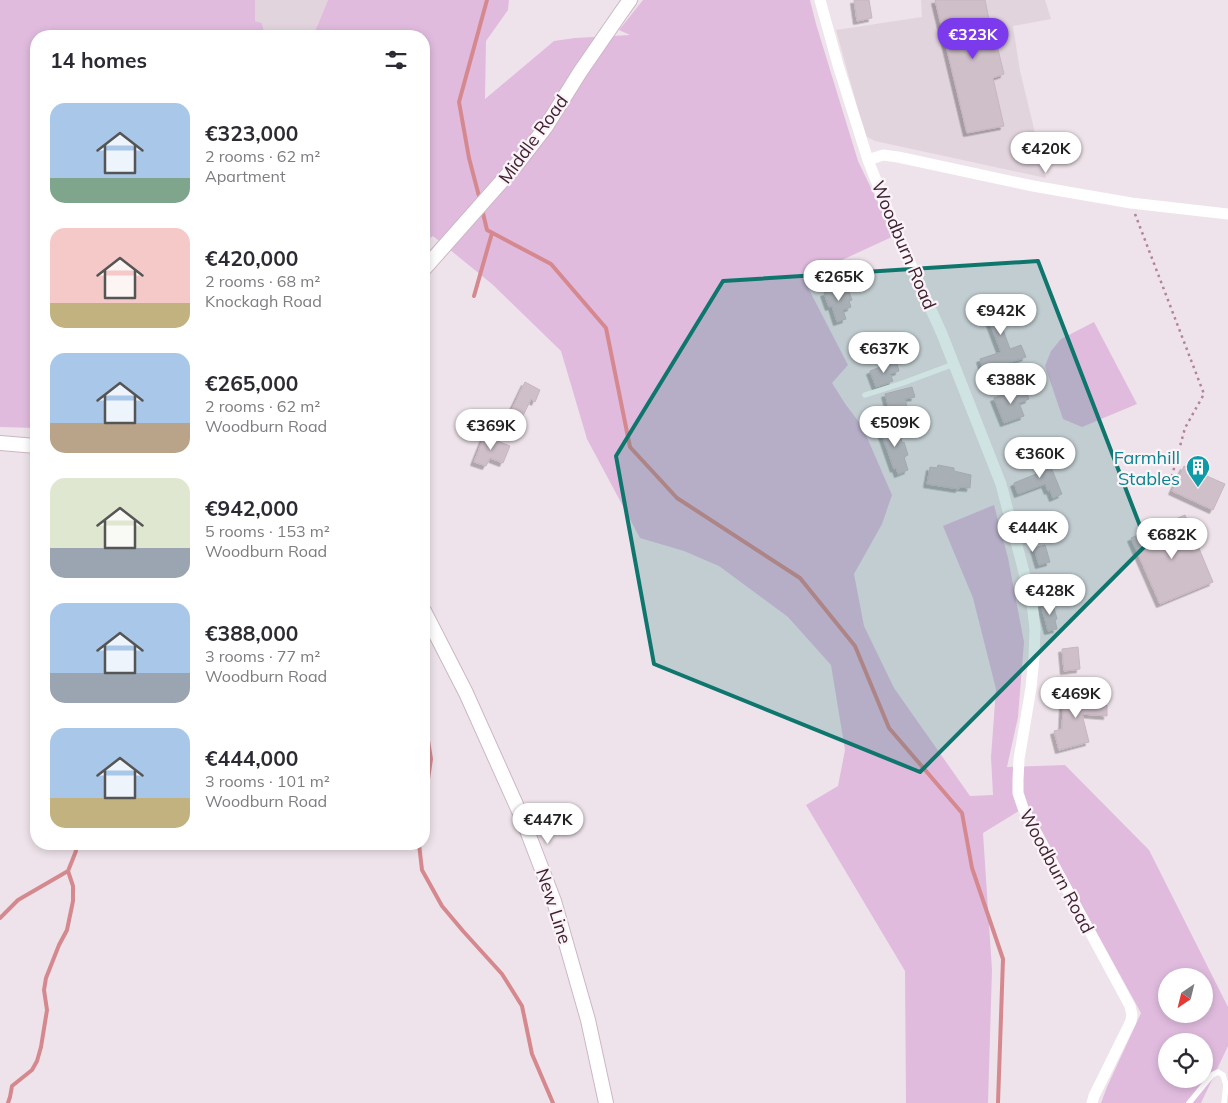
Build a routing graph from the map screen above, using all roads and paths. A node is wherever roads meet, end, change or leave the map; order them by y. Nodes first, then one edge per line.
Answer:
1 (630, 0) edge
2 (820, 0) edge
3 (868, 160) junction
4 (1131, 203) junction
5 (1228, 214) edge
6 (430, 262) edge
7 (954, 364) junction
8 (865, 395) dead end
9 (0, 442) edge
10 (30, 445) edge
11 (1170, 483) dead end
12 (430, 623) edge
13 (606, 1103) edge
14 (1092, 1103) edge
15 (1189, 1103) edge
16 (1224, 1103) edge

1 - 6 main road, Middle Road
2 - 3 street, Woodburn Road
3 - 4 street
3 - 7 street, Woodburn Road
4 - 5 street
4 - 11 path
7 - 8 lane
7 - 14 street, Woodburn Road
9 - 10 main road
12 - 13 main road, New Line
15 - 16 lane

